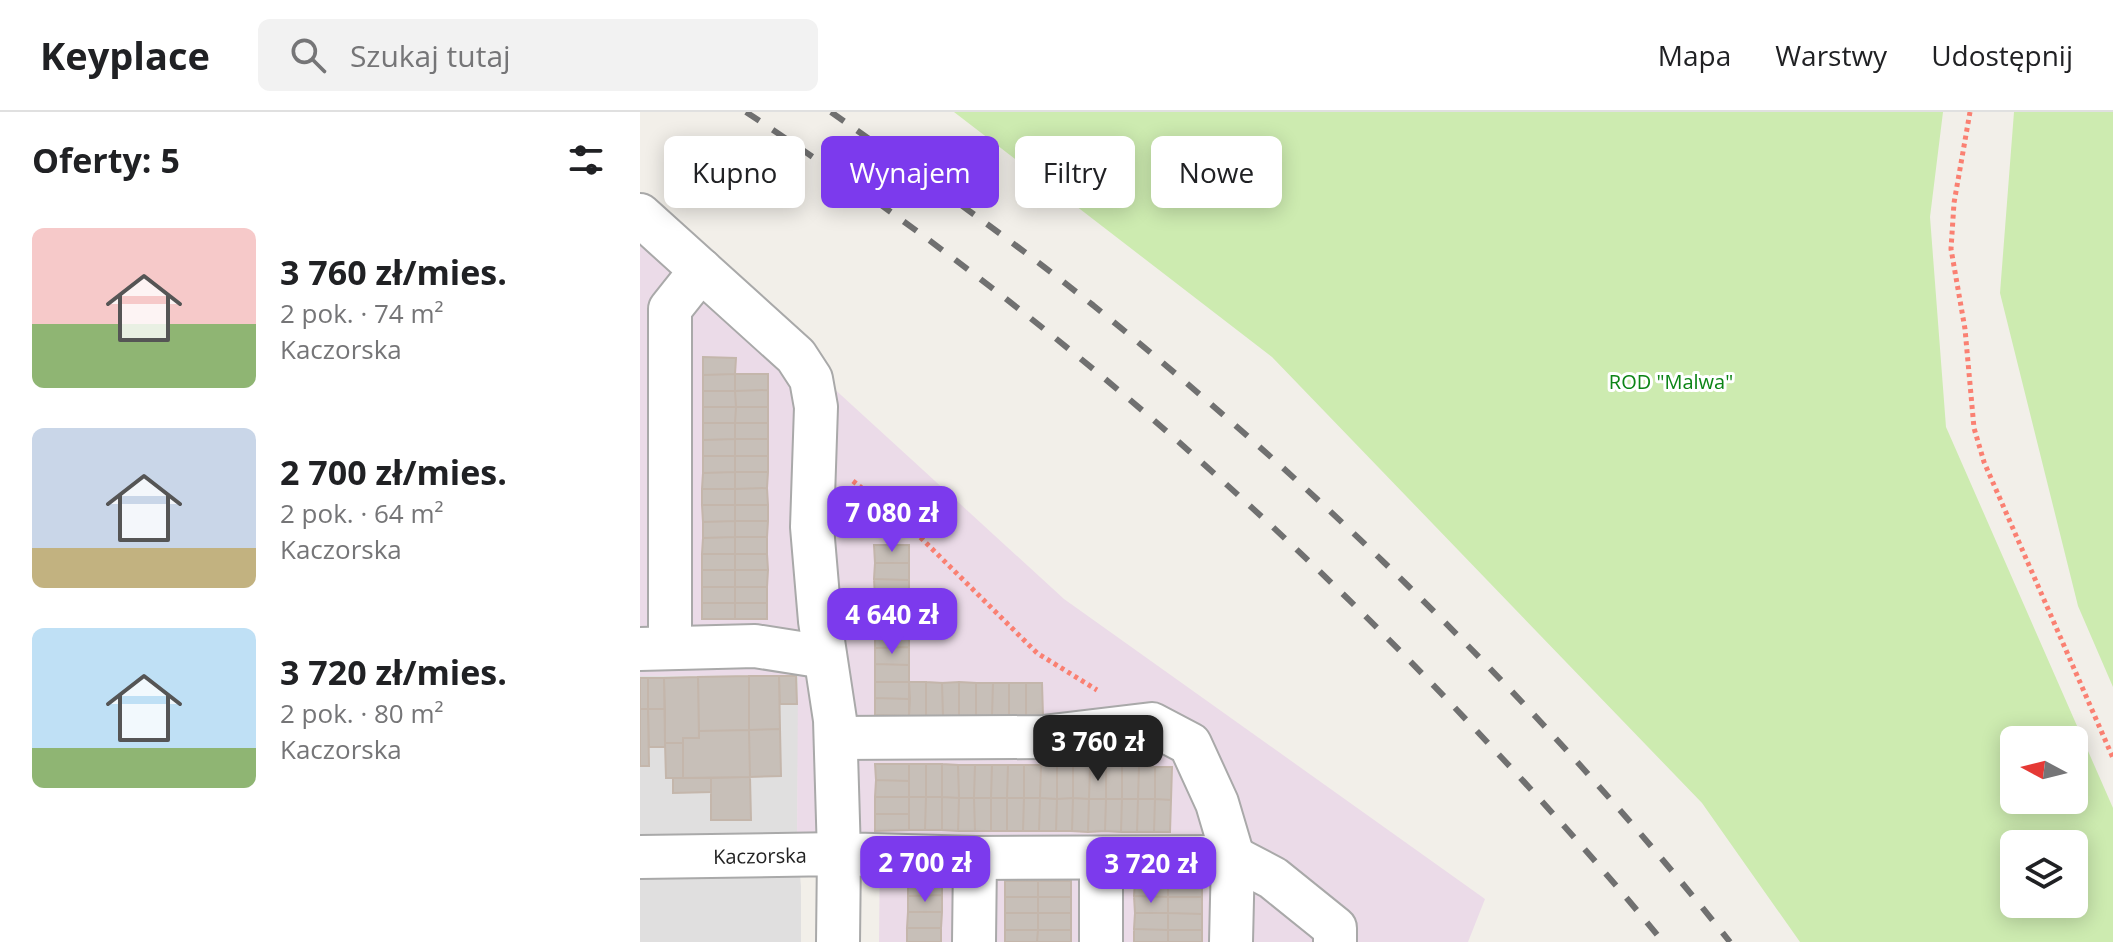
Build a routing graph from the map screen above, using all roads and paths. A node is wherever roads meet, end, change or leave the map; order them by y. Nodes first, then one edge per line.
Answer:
1 (1970, 112) edge
2 (640, 215) edge
3 (701, 270) junction
4 (846, 473) dead end
5 (655, 649) edge
6 (825, 657) junction
7 (1101, 692) dead end
8 (836, 738) junction
9 (2113, 758) edge
10 (839, 854) junction
11 (640, 857) edge
12 (1233, 857) junction
13 (975, 858) junction
14 (1101, 858) junction
15 (838, 942) edge
16 (974, 942) edge
17 (1101, 942) edge
18 (1231, 942) edge
19 (1335, 942) edge

1 - 9 path
2 - 3 street
3 - 5 street
3 - 6 street
4 - 7 path
5 - 6 street
6 - 8 street
8 - 10 street
8 - 12 street
10 - 11 street, Kaczorska
10 - 13 street, Kaczorska
10 - 15 street
12 - 14 street, Kaczorska
12 - 18 street
12 - 19 street
13 - 14 street, Kaczorska
13 - 16 street
14 - 17 street

